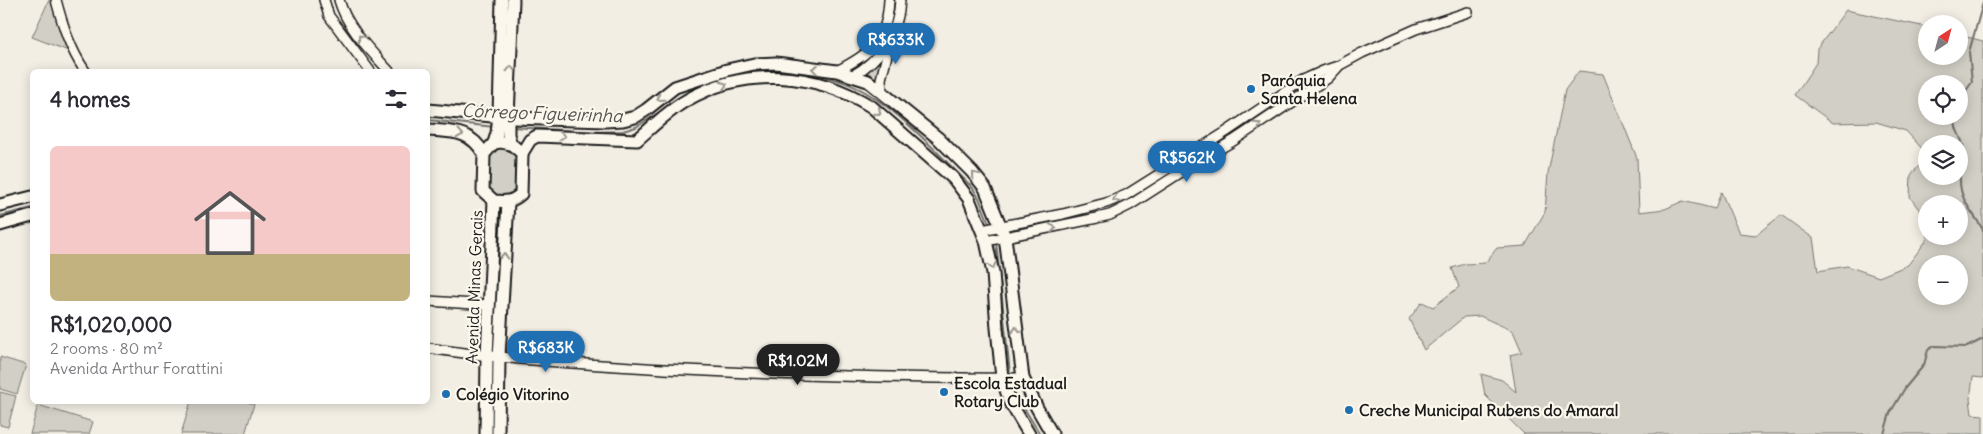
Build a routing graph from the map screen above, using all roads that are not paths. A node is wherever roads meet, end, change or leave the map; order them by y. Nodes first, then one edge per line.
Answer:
1 (56, 0) edge
2 (324, 0) edge
3 (339, 0) edge
4 (502, 0) edge
5 (513, 0) edge
6 (889, 0) edge
7 (900, 0) edge
8 (1468, 12) dead end
9 (892, 36) junction
10 (84, 69) edge
11 (369, 69) edge
12 (385, 69) edge
13 (837, 71) junction
14 (852, 76) junction
15 (882, 92) junction
16 (430, 110) edge
17 (503, 117) junction
18 (430, 130) edge
19 (502, 139) junction
20 (522, 153) junction
21 (484, 154) junction
22 (30, 198) edge
23 (494, 201) junction
24 (508, 202) junction
25 (0, 205) edge
26 (30, 217) edge
27 (0, 225) edge
28 (1003, 232) junction
29 (984, 235) junction
30 (430, 301) edge
31 (489, 305) junction
32 (430, 348) edge
33 (493, 357) junction
34 (1012, 378) junction
35 (486, 434) edge
36 (498, 434) edge
37 (1029, 434) edge
38 (1052, 434) edge

1 - 10 street
2 - 11 street
12 -> 3 street
4 - 17 main road
17 -> 5 main road
6 - 13 street
7 - 9 street
8 - 28 street
9 - 14 street
9 - 15 street
13 - 14 main road
13 -> 17 main road
14 - 15 main road
28 -> 15 main road
16 - 17 main road
17 - 19 main road
18 -> 21 main road
19 - 20 main road
19 - 21 main road
20 - 24 main road
20 -> 29 main road
21 - 23 main road
22 - 25 main road
23 - 24 main road
23 - 31 main road, Avenida Minas Gerais
33 -> 24 main road, Avenida Minas Gerais
26 - 27 main road
28 - 29 street
34 -> 28 main road
29 -> 34 main road
30 - 31 street
31 - 33 main road, Avenida Minas Gerais
32 - 33 street
33 - 34 street
33 - 35 main road, Avenida Minas Gerais
33 - 36 main road, Avenida Minas Gerais
34 - 37 main road
34 - 38 main road

